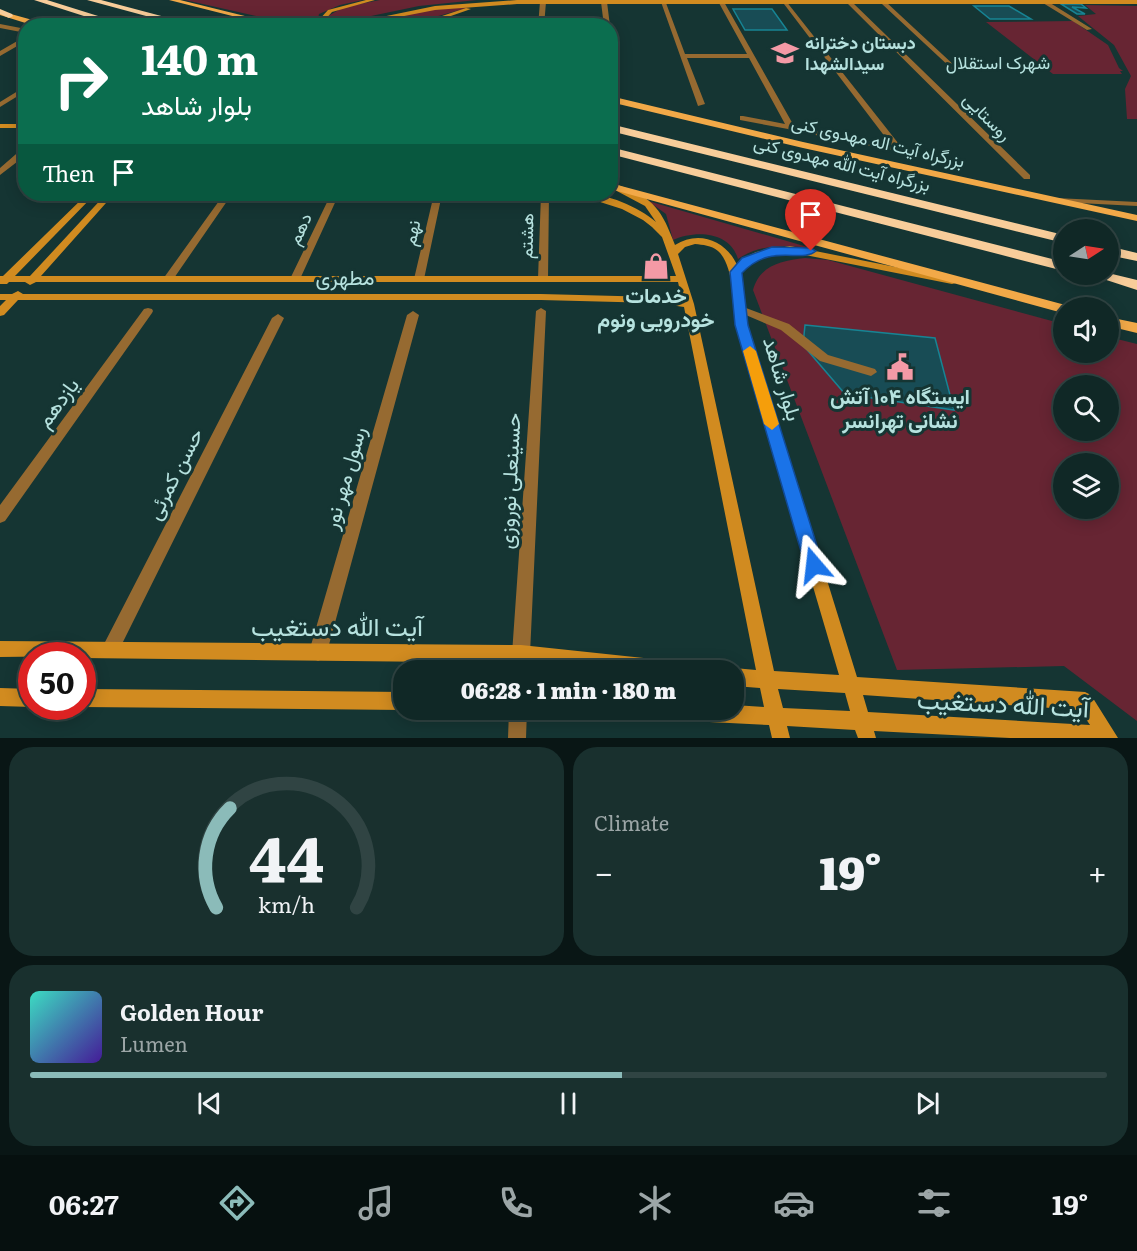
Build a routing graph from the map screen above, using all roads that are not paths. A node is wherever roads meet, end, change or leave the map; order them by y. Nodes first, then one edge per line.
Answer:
1 (38, 0) edge
2 (91, 0) edge
3 (172, 0) edge
4 (372, 0) edge
5 (493, 0) edge
6 (1029, 1) edge
7 (517, 2) junction
8 (539, 2) junction
9 (604, 2) junction
10 (1045, 2) junction
11 (1137, 2) edge
12 (663, 3) junction
13 (722, 3) junction
14 (786, 3) junction
15 (850, 3) junction
16 (884, 3) junction
17 (2, 15) edge
18 (99, 18) edge
19 (163, 18) edge
20 (249, 18) edge
21 (324, 18) edge
22 (368, 18) edge
23 (378, 18) edge
24 (439, 18) edge
25 (462, 18) edge
26 (540, 18) edge
27 (606, 18) edge
28 (18, 19) edge
29 (0, 26) edge
30 (18, 29) edge
31 (1089, 29) dead end
32 (18, 43) edge
33 (0, 54) edge
34 (684, 56) junction
35 (752, 56) junction
36 (954, 68) dead end
37 (18, 93) edge
38 (618, 96) edge
39 (700, 104) dead end
40 (0, 105) edge
41 (743, 118) dead end
42 (0, 126) edge
43 (18, 126) edge
44 (618, 129) edge
45 (792, 130) junction
46 (618, 152) edge
47 (18, 156) edge
48 (0, 171) edge
49 (1027, 177) dead end
50 (618, 188) edge
51 (618, 189) edge
52 (1048, 199) junction
53 (85, 201) edge
54 (104, 201) edge
55 (223, 201) edge
56 (332, 201) edge
57 (436, 201) edge
58 (545, 201) edge
59 (602, 201) edge
60 (1137, 204) edge
61 (1137, 218) edge
62 (1053, 236) edge
63 (665, 237) junction
64 (1119, 253) edge
65 (672, 255) junction
66 (1137, 257) edge
67 (1053, 264) edge
68 (736, 272) junction
69 (32, 279) junction
70 (168, 279) junction
71 (295, 279) junction
72 (419, 279) junction
73 (543, 279) junction
74 (635, 279) junction
75 (681, 279) junction
76 (1119, 280) edge
77 (2, 281) edge
78 (1137, 285) edge
79 (976, 286) junction
80 (0, 297) edge
81 (15, 297) junction
82 (638, 299) junction
83 (689, 304) junction
84 (1053, 306) edge
85 (738, 308) junction
86 (148, 311) dead end
87 (541, 311) dead end
88 (0, 313) edge
89 (413, 315) dead end
90 (278, 318) dead end
91 (1119, 324) edge
92 (1137, 328) edge
93 (871, 372) dead end
94 (0, 517) edge
95 (0, 649) edge
96 (110, 650) junction
97 (318, 652) junction
98 (521, 654) junction
99 (578, 660) edge
100 (744, 678) edge
101 (767, 681) junction
102 (851, 686) junction
103 (0, 697) edge
104 (18, 698) edge
105 (96, 698) edge
106 (393, 701) edge
107 (744, 715) edge
108 (776, 717) junction
109 (518, 720) edge
110 (865, 730) edge
111 (1107, 737) edge
112 (517, 738) edge
113 (781, 738) edge

1 - 18 highway
2 - 19 highway
3 - 20 main road
4 - 21 main road
5 - 22 main road
6 - 10 main road
6 - 16 main road
7 - 8 main road
7 - 23 main road
7 - 24 main road
8 - 9 main road
8 - 25 main road
8 - 26 street
9 - 12 main road
9 - 27 street
10 - 11 main road
10 - 31 street
12 - 13 main road
12 - 34 street
13 - 14 main road
13 - 35 street
14 - 15 main road
14 - 45 street
15 - 16 main road
15 - 49 street, روستایی
16 - 36 street
17 - 28 main road
29 - 30 street
32 - 33 street
34 - 35 street
34 - 39 street
35 - 45 street
37 - 40 street
38 - 52 main road, بزرگراه آیت اله مهدوی کنی
41 - 45 street
42 - 43 main road
44 - 62 highway, بزرگراه آیت الله مهدوی کنی
46 - 67 highway
47 - 48 street
50 - 79 main road
51 - 63 main road
52 - 60 lane
52 - 61 main road, بزرگراه آیت اله مهدوی کنی
53 - 77 main road
54 - 69 main road
55 - 70 street
56 - 71 street, دهم
57 - 72 street, نهم
58 - 73 street, هشتم
59 - 63 main road
63 - 65 main road
64 - 66 highway
65 - 68 main road
65 - 75 main road
68 - 79 main road
68 - 85 main road, بلوار شاهد
69 - 70 main road, مطهری
69 - 77 main road, مطهری
69 - 81 main road
70 - 71 main road, مطهری
71 - 72 main road, مطهری
72 - 73 main road, مطهری
73 - 74 main road, مطهری
74 - 75 main road, مطهری
74 - 82 main road
75 - 83 main road
76 - 78 highway
79 - 84 main road
80 - 81 main road, مطهری
81 - 82 main road, مطهری
81 - 88 main road
82 - 83 main road, مطهری
83 - 101 main road
85 - 93 street
85 - 102 main road, بلوار شاهد
86 - 94 street, یازدهم
87 - 98 street, حسینعلی نوروزی
89 - 97 street, رسول مهر نور
90 - 96 street, حسن کمرئی
91 - 92 main road
95 - 96 main road, آیت الله دستغیب
96 - 97 main road, آیت الله دستغیب
97 - 98 main road, آیت الله دستغیب
98 - 99 main road, آیت الله دستغیب
100 - 101 main road, آیت الله دستغیب
101 - 102 main road, آیت الله دستغیب
101 - 108 main road
102 - 110 main road, بلوار شاهد
102 - 111 main road, آیت الله دستغیب
103 - 104 main road
105 - 106 main road
107 - 108 main road, آیت الله دستغیب
108 - 110 main road, آیت الله دستغیب
108 - 113 main road
109 - 112 street
110 - 111 main road, آیت الله دستغیب

